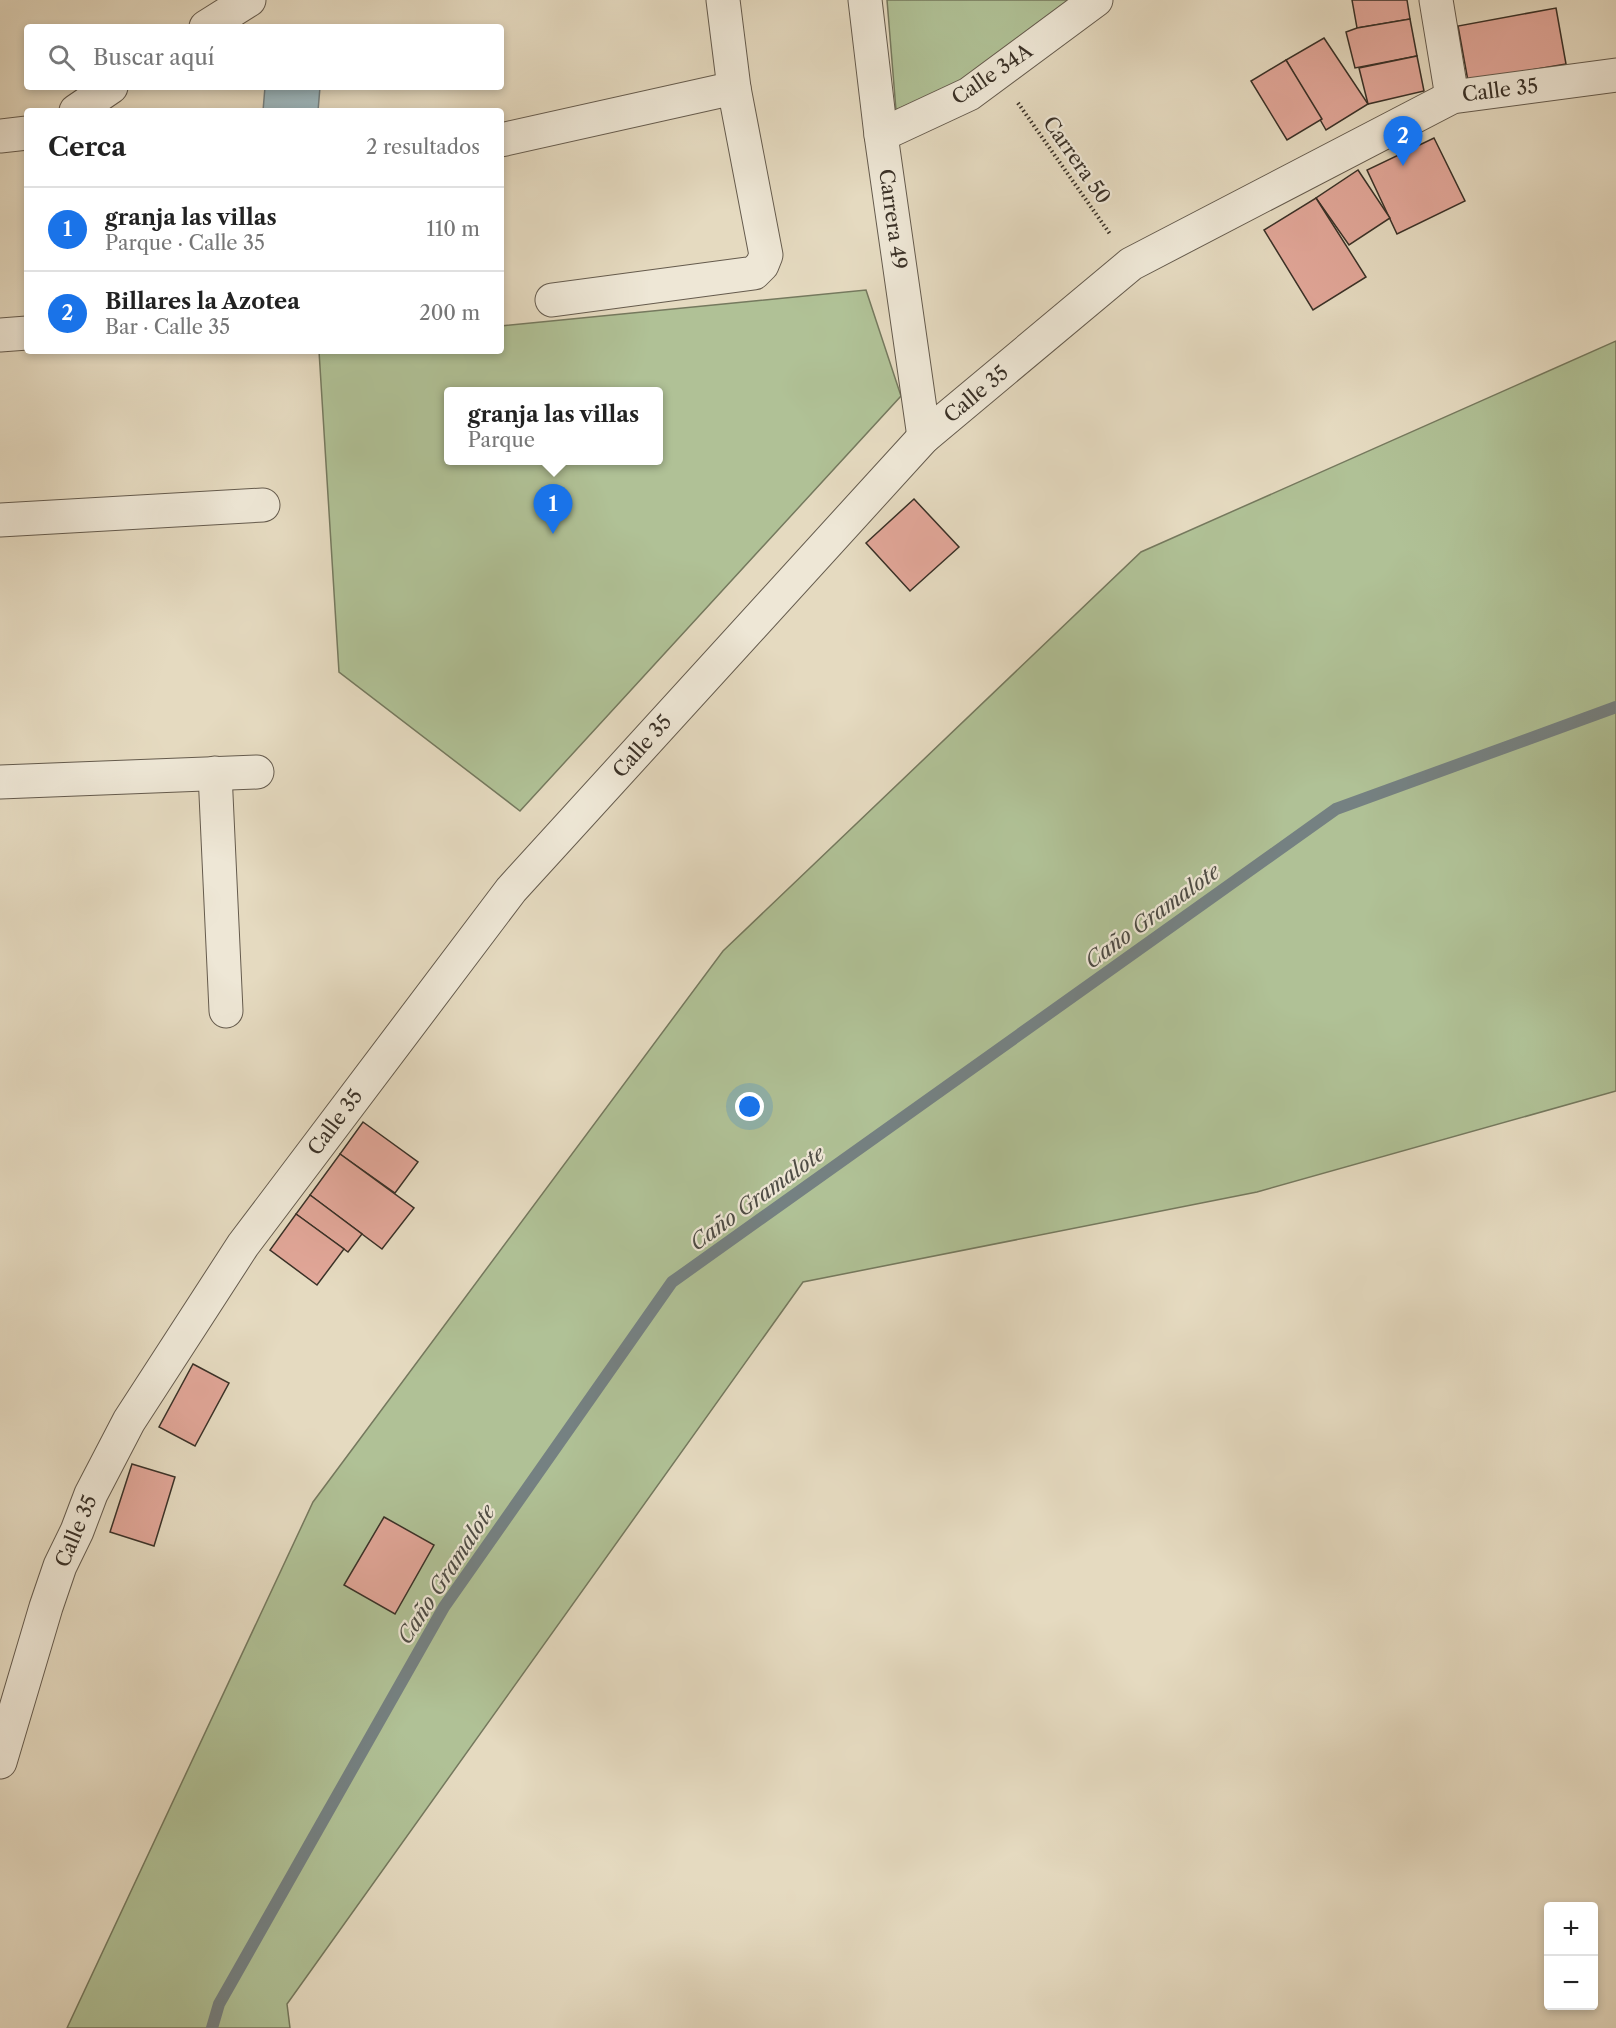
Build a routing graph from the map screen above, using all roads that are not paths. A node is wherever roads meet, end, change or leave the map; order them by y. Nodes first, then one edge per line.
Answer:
1 (249, 0) edge
2 (723, 0) edge
3 (866, 0) edge
4 (1096, 0) edge
5 (1436, 0) edge
6 (211, 24) edge
7 (1616, 75) edge
8 (734, 88) junction
9 (107, 90) edge
10 (1452, 97) junction
11 (80, 108) edge
12 (24, 133) edge
13 (881, 135) junction
14 (0, 136) edge
15 (504, 139) edge
16 (552, 300) dead end
17 (24, 333) edge
18 (0, 335) edge
19 (924, 437) junction
20 (262, 505) dead end
21 (0, 520) edge
22 (257, 772) dead end
23 (215, 773) junction
24 (0, 782) edge
25 (226, 1011) dead end
26 (0, 1762) edge

1 - 6 street
2 - 8 street
3 - 13 street, Carrera 49
4 - 13 street, Calle 34A
5 - 10 street
7 - 10 street, Calle 35
8 - 15 street
8 - 16 street
9 - 11 street
10 - 19 street, Calle 35
12 - 14 street
13 - 19 street, Carrera 49
17 - 18 street
19 - 26 street, Calle 35
20 - 21 street
22 - 23 street
23 - 24 street
23 - 25 street

